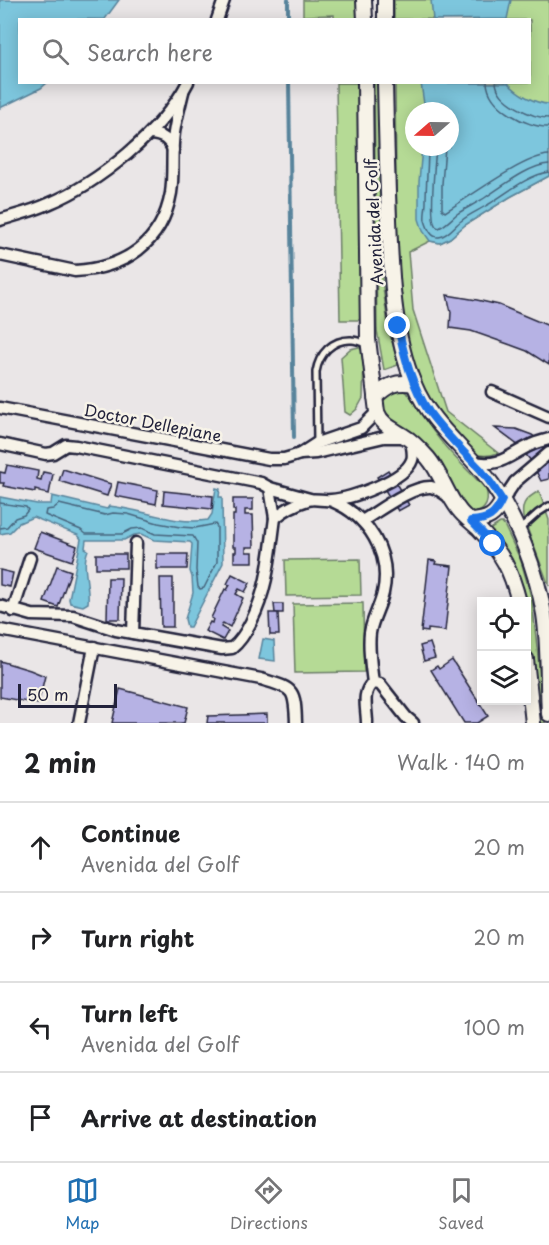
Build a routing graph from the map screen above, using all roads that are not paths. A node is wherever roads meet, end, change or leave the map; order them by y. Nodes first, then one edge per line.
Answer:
1 (224, 0) edge
2 (364, 0) edge
3 (385, 0) edge
4 (218, 18) edge
5 (364, 18) edge
6 (385, 18) edge
7 (365, 84) edge
8 (386, 84) edge
9 (186, 87) edge
10 (151, 134) junction
11 (173, 150) junction
12 (0, 220) edge
13 (0, 255) edge
14 (369, 345) junction
15 (414, 384) junction
16 (492, 392) dead end
17 (375, 397) junction
18 (0, 408) edge
19 (377, 412) junction
20 (549, 417) edge
21 (408, 439) junction
22 (549, 439) edge
23 (317, 443) junction
24 (0, 444) edge
25 (549, 453) edge
26 (300, 454) junction
27 (472, 462) junction
28 (270, 488) junction
29 (310, 499) junction
30 (452, 499) junction
31 (331, 500) junction
32 (502, 500) junction
33 (549, 506) edge
34 (275, 518) junction
35 (362, 521) junction
36 (471, 521) junction
37 (517, 531) junction
38 (136, 543) dead end
39 (30, 558) dead end
40 (518, 597) edge
41 (0, 606) edge
42 (13, 611) junction
43 (0, 630) edge
44 (133, 633) junction
45 (94, 647) junction
46 (374, 683) junction
47 (531, 705) edge
48 (549, 714) edge
49 (79, 723) edge
50 (296, 723) edge
51 (367, 723) edge
52 (413, 723) edge
53 (533, 723) edge

1 - 4 street
2 - 5 street
3 - 6 street
7 - 14 street, Avenida del Golf
8 - 15 street, Avenida del Golf
9 - 10 street
9 - 11 street
10 - 11 street
10 - 12 street
11 - 13 street
14 - 17 street, Avenida del Golf
14 - 23 lane
15 - 17 street
15 - 27 street, Avenida del Golf
16 - 20 street
17 - 19 street, Avenida del Golf
18 - 26 street, Doctor Dellepiane
19 - 21 street
19 - 23 street, Doctor Dellepiane
21 - 26 street, Doctor Dellepiane
21 - 30 street
21 - 31 street
22 - 27 street
23 - 26 street, Doctor Dellepiane
24 - 28 street
25 - 32 street
27 - 32 street, Avenida del Golf
28 - 29 street
28 - 34 street
29 - 31 street
29 - 34 street
30 - 35 street
30 - 36 street
31 - 35 street
32 - 36 street
32 - 37 street, Avenida del Golf
33 - 37 lane
34 - 44 street
35 - 46 street
36 - 40 street
37 - 48 street, Avenida del Golf
38 - 44 street
39 - 42 street
41 - 42 street
42 - 44 street
43 - 45 street
45 - 49 street
45 - 50 street
46 - 51 street
46 - 52 street
47 - 53 street

